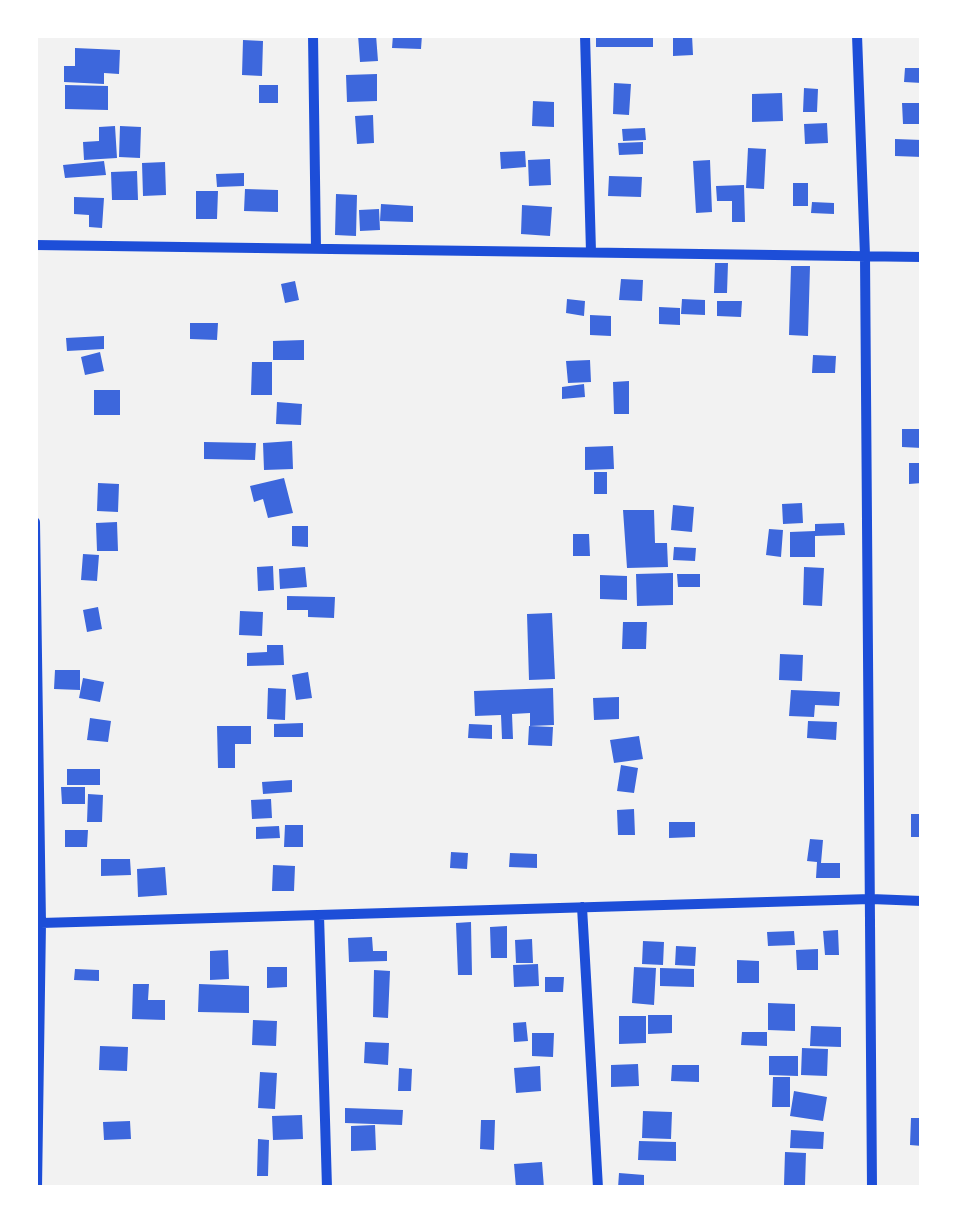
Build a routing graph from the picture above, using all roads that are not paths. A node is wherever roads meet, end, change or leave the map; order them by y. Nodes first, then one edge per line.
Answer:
1 (313, 35) edge
2 (585, 35) edge
3 (857, 35) edge
4 (35, 244) edge
5 (316, 249) junction
6 (590, 252) junction
7 (865, 256) junction
8 (922, 257) edge
9 (35, 522) edge
10 (871, 899) junction
11 (922, 901) edge
12 (582, 907) junction
13 (319, 915) junction
14 (41, 923) junction
15 (37, 1188) edge
16 (327, 1188) edge
17 (598, 1188) edge
18 (872, 1188) edge

1 - 5 street
2 - 6 street
3 - 7 street
4 - 5 street
5 - 6 street
6 - 7 street
7 - 8 street
7 - 10 street
9 - 14 street
10 - 11 street
10 - 12 street
10 - 18 street
12 - 13 street
12 - 17 street
13 - 14 street
13 - 16 street
14 - 15 street

